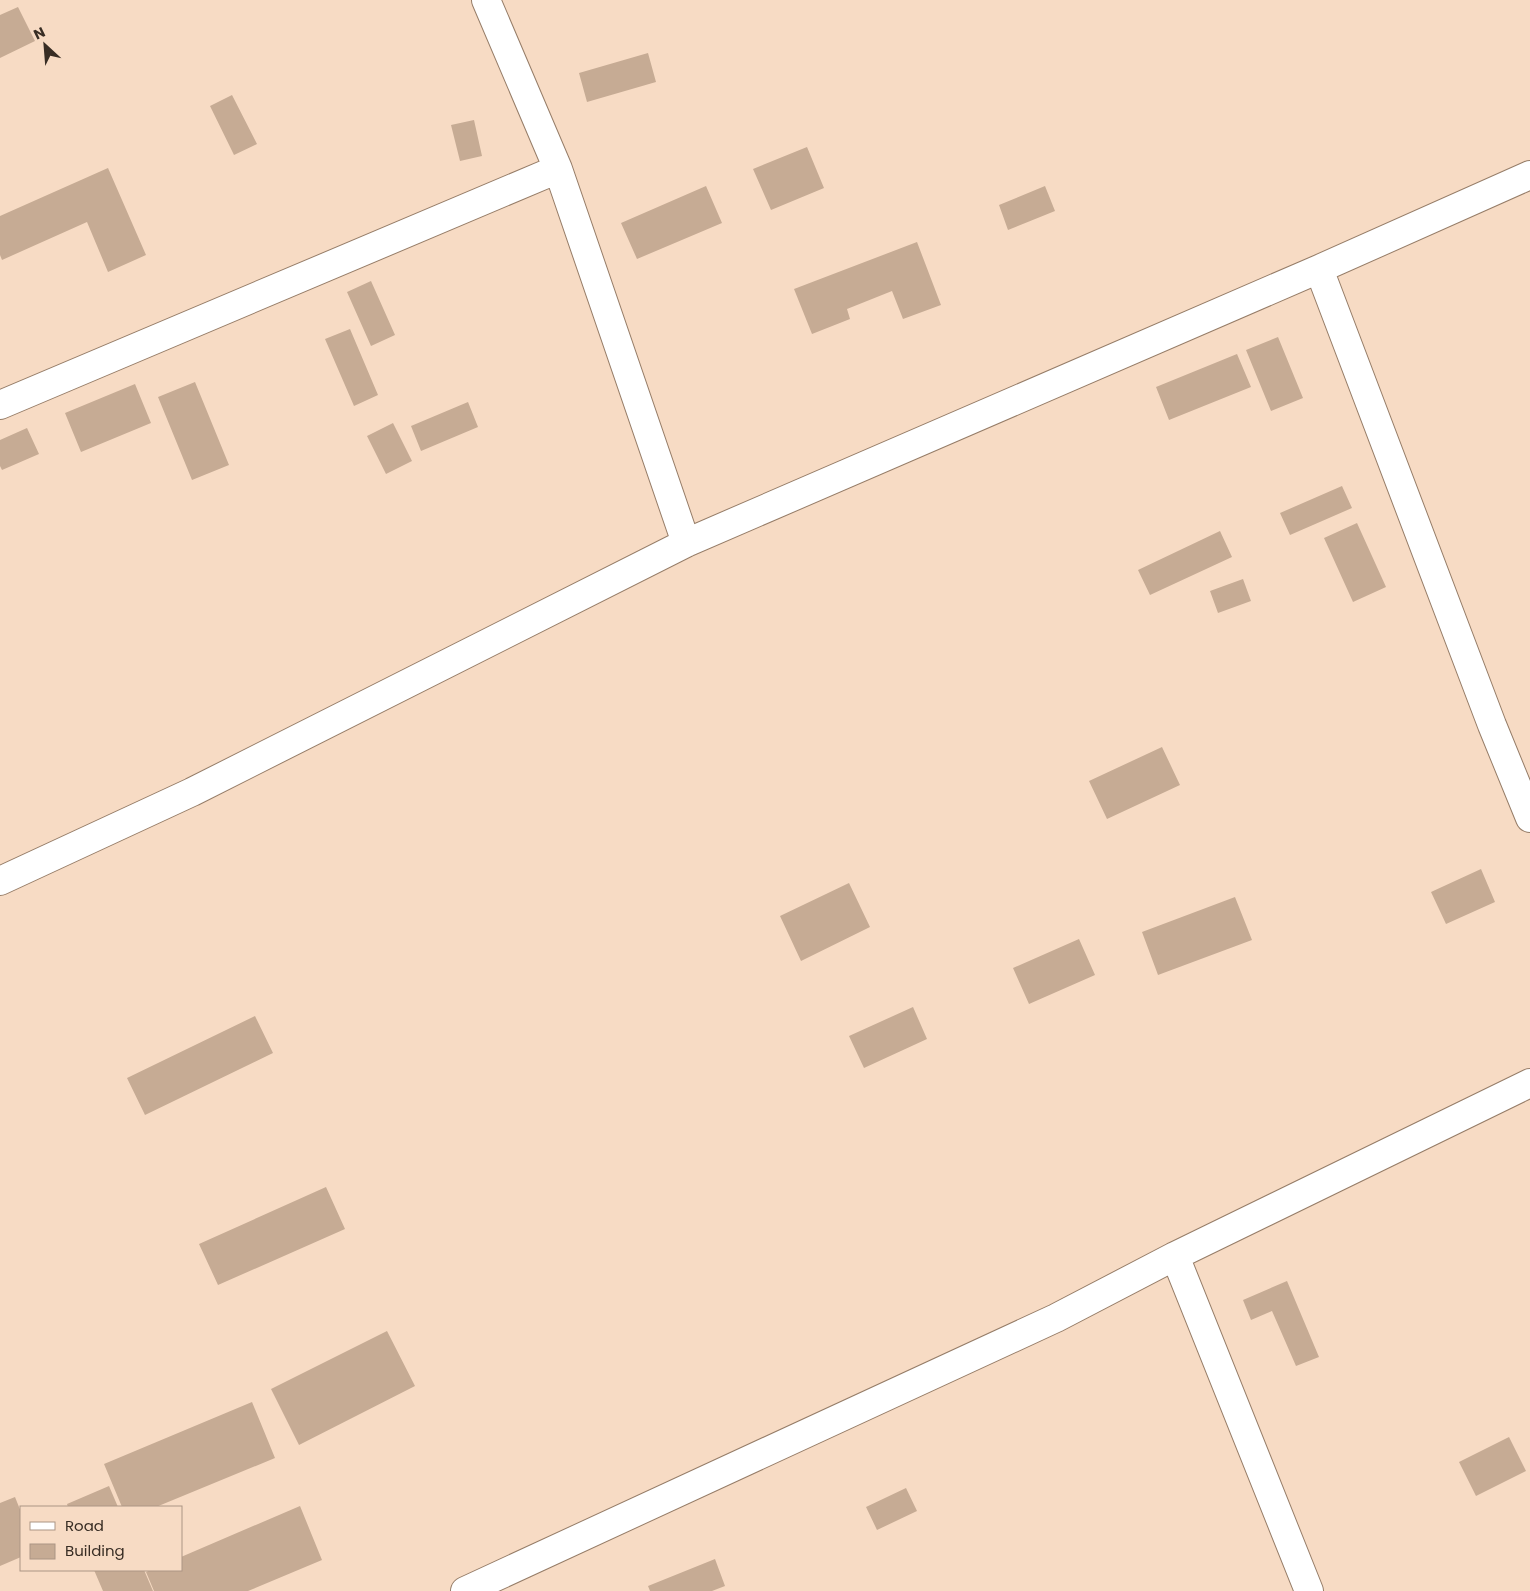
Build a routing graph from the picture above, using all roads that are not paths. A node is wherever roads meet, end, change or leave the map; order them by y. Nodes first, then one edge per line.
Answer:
1 (486, 0) edge
2 (558, 169) junction
3 (1530, 175) edge
4 (1319, 269) junction
5 (0, 405) edge
6 (686, 543) junction
7 (1530, 818) edge
8 (0, 881) edge
9 (1530, 1083) edge
10 (1175, 1256) junction
11 (465, 1591) edge
12 (1309, 1591) edge

1 - 2 street
2 - 5 street
2 - 6 street
3 - 4 street
4 - 6 street
4 - 7 street
6 - 8 street
9 - 10 street
10 - 11 street
10 - 12 street

